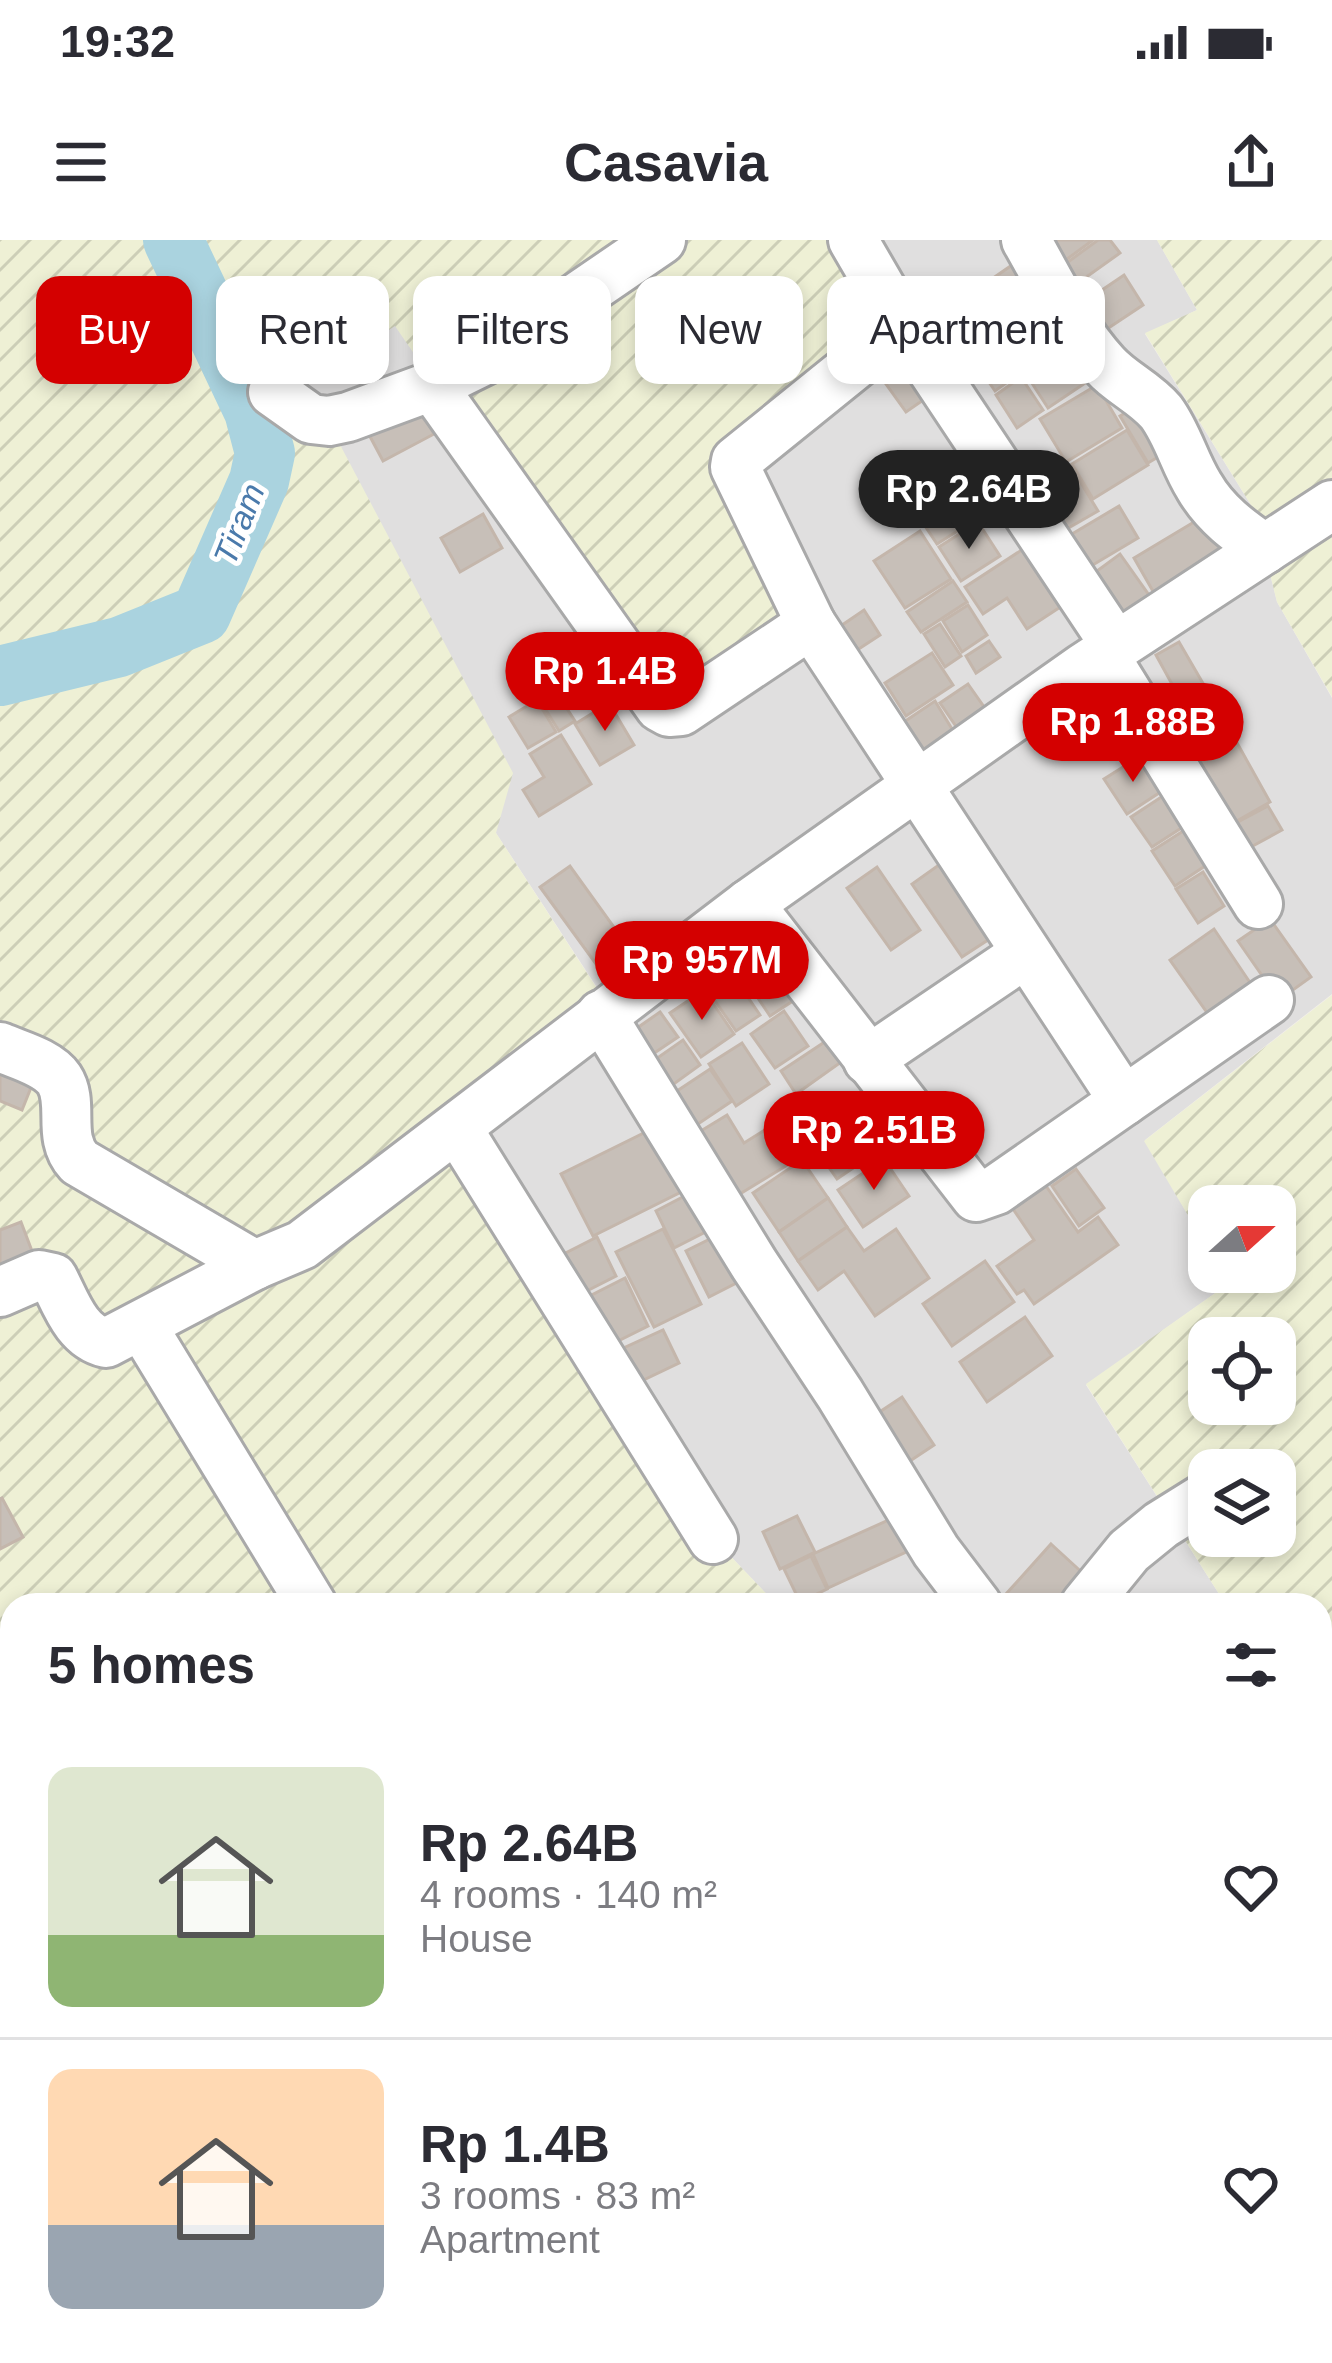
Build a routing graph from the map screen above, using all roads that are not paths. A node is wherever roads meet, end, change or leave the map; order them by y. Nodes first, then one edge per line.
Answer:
1 (661, 240) edge
2 (853, 240) edge
3 (1026, 240) edge
4 (874, 276) edge
5 (831, 384) edge
6 (939, 384) edge
7 (432, 386) junction
8 (273, 392) dead end
9 (1332, 505) edge
10 (1265, 549) junction
11 (811, 624) junction
12 (1110, 651) junction
13 (916, 785) junction
14 (749, 904) junction
15 (1258, 904) dead end
16 (1026, 952) junction
17 (1269, 1000) dead end
18 (601, 1016) junction
19 (0, 1047) edge
20 (868, 1060) junction
21 (1124, 1101) junction
22 (457, 1128) junction
23 (255, 1265) junction
24 (0, 1292) edge
25 (142, 1326) junction
26 (1188, 1508) edge
27 (713, 1540) dead end
28 (305, 1593) edge
29 (968, 1593) edge
30 (1095, 1593) edge

1 - 7 street
2 - 4 street
3 - 10 street
5 - 11 street
6 - 12 street
7 - 8 street
7 - 11 street
9 - 10 street
10 - 12 street
11 - 13 street
12 - 13 street
12 - 15 street
13 - 14 street
13 - 16 street
14 - 18 street
14 - 20 street
16 - 20 street
16 - 21 street
17 - 21 street
18 - 22 street
18 - 29 street
19 - 23 street
20 - 21 street
22 - 23 street
22 - 27 street
23 - 25 street
24 - 25 street
25 - 28 street
26 - 30 street

